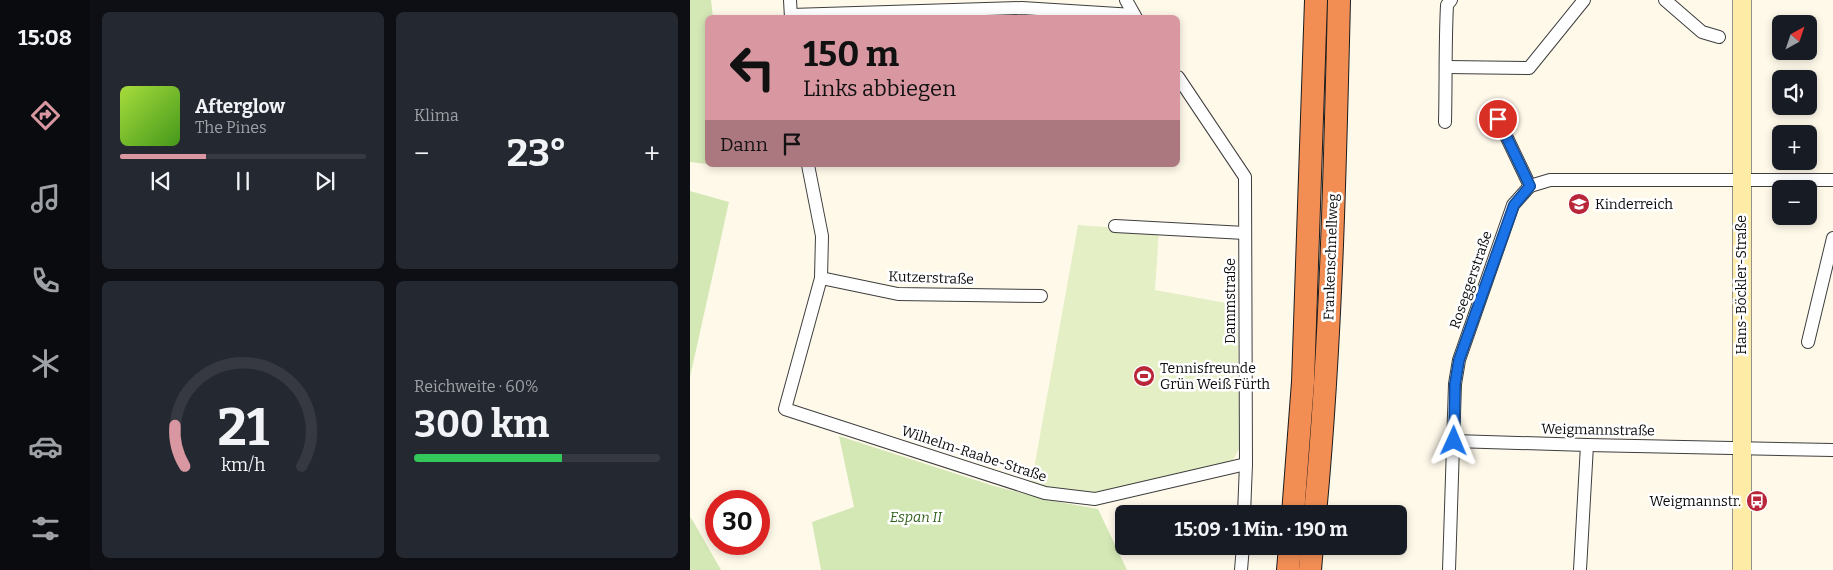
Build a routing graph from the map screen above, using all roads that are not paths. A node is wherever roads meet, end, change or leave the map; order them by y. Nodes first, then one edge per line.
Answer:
1 (790, 0) edge
2 (1126, 0) edge
3 (1316, 0) edge
4 (1339, 0) edge
5 (1451, 0) edge
6 (1584, 0) edge
7 (1665, 0) edge
8 (1742, 0) edge
9 (790, 15) edge
10 (819, 15) edge
11 (1121, 15) edge
12 (1134, 15) edge
13 (1719, 37) dead end
14 (1447, 67) junction
15 (1180, 80) edge
16 (1498, 119) dead end
17 (1445, 122) dead end
18 (808, 167) edge
19 (1741, 179) junction
20 (1833, 180) edge
21 (1530, 186) junction
22 (1115, 226) dead end
23 (1245, 233) junction
24 (1833, 238) edge
25 (821, 278) junction
26 (1041, 296) dead end
27 (1808, 342) dead end
28 (1454, 441) junction
29 (1587, 446) junction
30 (1742, 448) junction
31 (1833, 450) edge
32 (1246, 464) junction
33 (1244, 505) edge
34 (1294, 505) edge
35 (1316, 505) edge
36 (1242, 555) edge
37 (1289, 555) edge
38 (1311, 555) edge
39 (1241, 570) edge
40 (1288, 570) edge
41 (1310, 570) edge
42 (1449, 570) edge
43 (1580, 570) edge
44 (1742, 570) edge

1 - 9 street
2 - 12 street
3 - 34 highway, Frankenschnellweg
4 - 35 highway, Frankenschnellweg
5 - 14 street
6 - 14 street
7 - 13 street
8 - 19 main road, Hans-Böckler-Straße
10 - 11 street
14 - 17 street
15 - 23 street, Dammstraße
16 - 21 street
18 - 25 street
19 - 20 street
19 - 21 street
19 - 30 main road, Hans-Böckler-Straße
21 - 28 street, Roseggerstraße
22 - 23 street
23 - 32 street, Dammstraße
24 - 27 street
25 - 26 street, Kutzerstraße
25 - 32 street, Wilhelm-Raabe-Straße
28 - 29 street, Weigmannstraße
28 - 42 street, Roseggerstraße
29 - 30 street, Weigmannstraße
29 - 43 street
30 - 31 street, Weigmannstraße
30 - 44 main road, Hans-Böckler-Straße
32 - 33 street, Dammstraße
36 - 39 street
37 - 40 highway
38 - 41 highway

